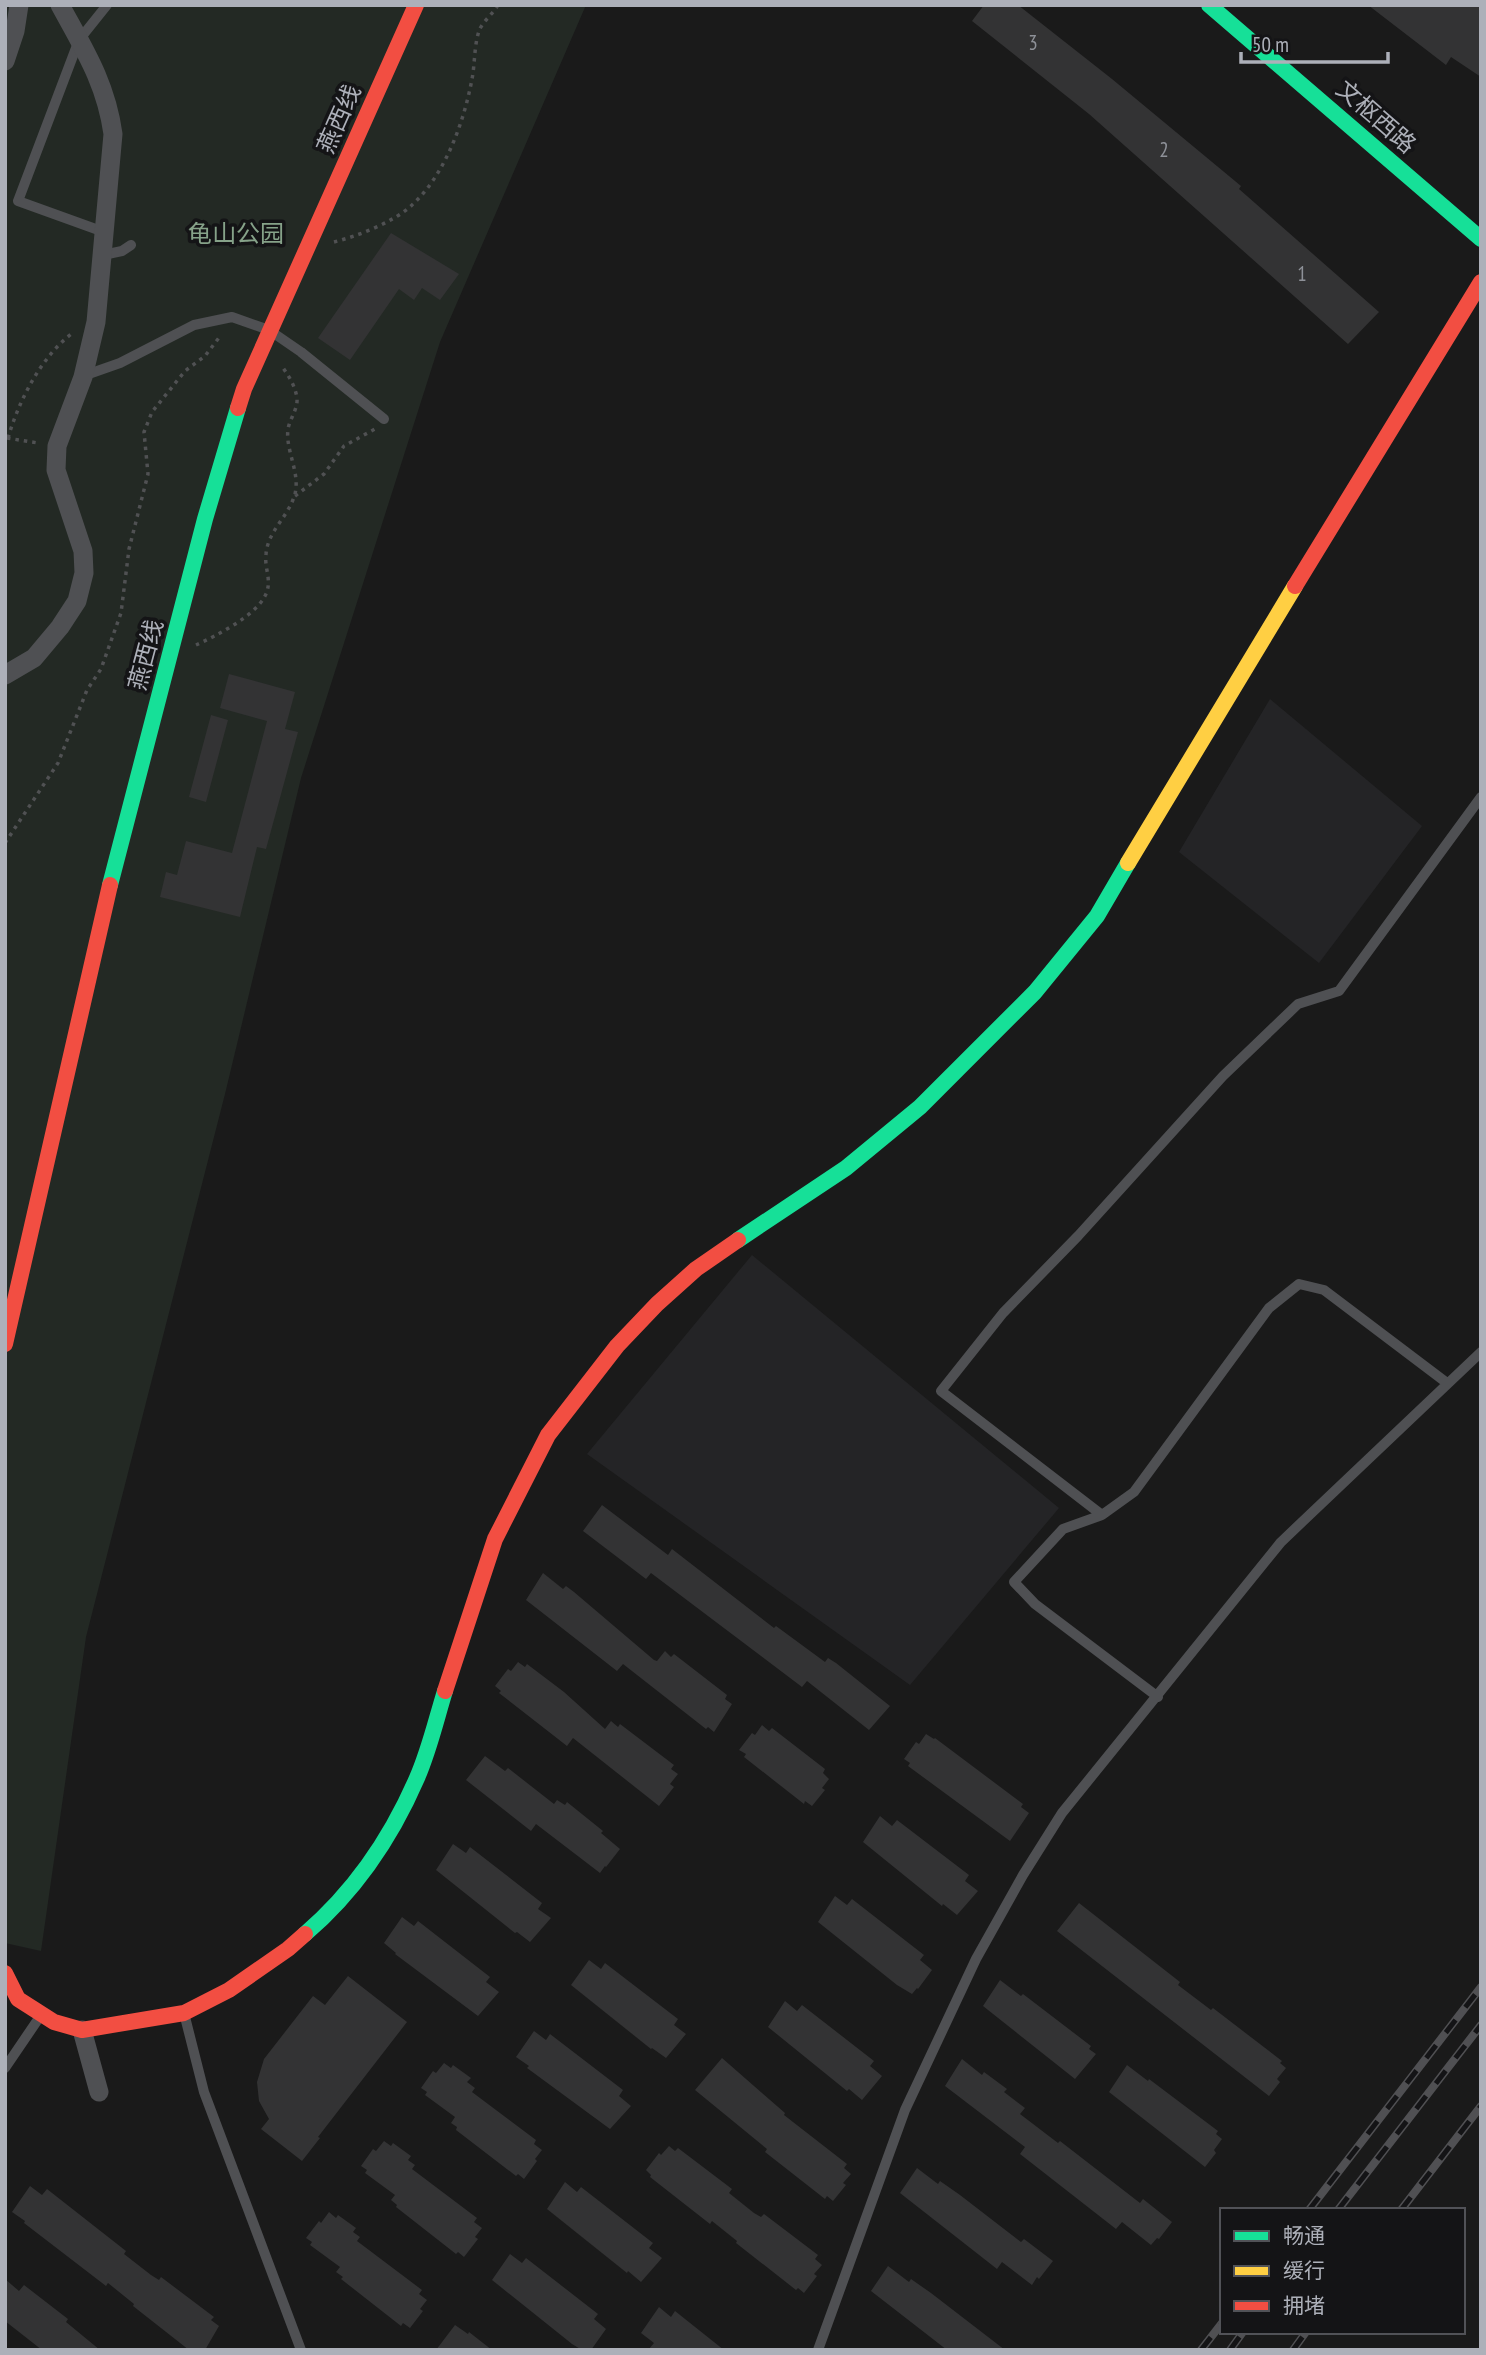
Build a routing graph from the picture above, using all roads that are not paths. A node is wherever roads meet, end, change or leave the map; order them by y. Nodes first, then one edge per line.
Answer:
1 (19, 5) edge
2 (60, 5) edge
3 (107, 5) edge
4 (416, 5) edge
5 (1209, 5) edge
6 (79, 40) junction
7 (5, 61) edge
8 (104, 232) junction
9 (1481, 239) edge
10 (131, 245) dead end
11 (103, 255) junction
12 (1481, 282) edge
13 (268, 330) junction
14 (83, 377) junction
15 (384, 419) road end
16 (5, 675) edge
17 (1481, 797) edge
18 (5, 1344) edge
19 (1481, 1352) edge
20 (1447, 1383) junction
21 (1102, 1515) junction
22 (1158, 1697) junction
23 (5, 1973) edge
24 (12, 1999) edge
25 (184, 2013) junction
26 (41, 2014) junction
27 (82, 2030) junction
28 (5, 2068) edge
29 (99, 2092) dead end
30 (300, 2350) edge
31 (818, 2350) edge

1 - 7 street
2 - 6 street
3 - 6 lane
4 - 13 street, 燕西线
5 - 9 street, 文枢西路
6 - 8 street
6 - 8 lane
8 - 11 street
10 - 11 lane
11 - 14 street
12 - 25 street
13 - 14 lane
13 - 15 lane
13 - 18 street, 燕西线
14 - 16 street
17 - 21 lane
19 - 20 lane
20 - 21 lane
20 - 22 lane
21 - 22 lane
22 - 31 lane
23 - 24 street
24 - 26 street
25 - 27 street
25 - 30 lane
26 - 27 street
26 - 28 lane
27 - 29 street

